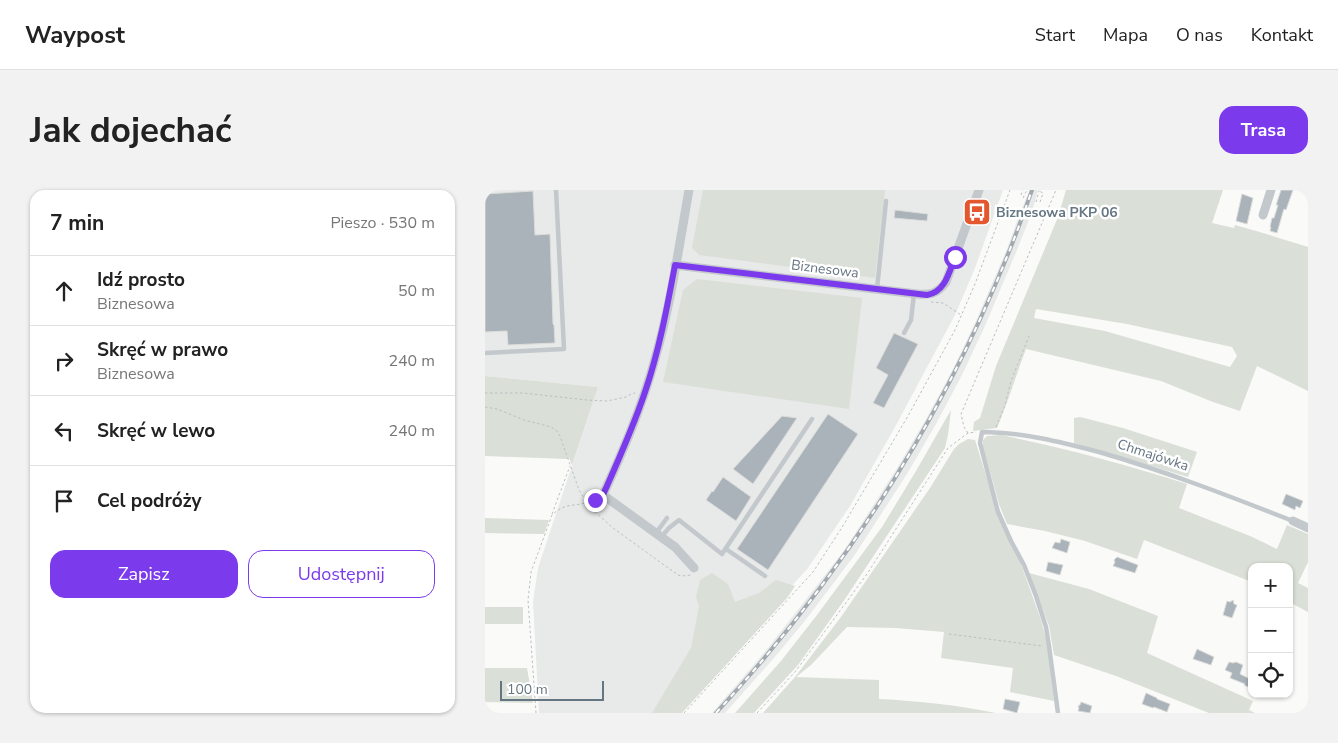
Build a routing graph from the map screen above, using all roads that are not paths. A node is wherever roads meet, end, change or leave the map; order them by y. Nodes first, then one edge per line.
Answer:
1 (557, 190) edge
2 (689, 190) edge
3 (979, 190) edge
4 (1271, 190) edge
5 (886, 201) dead end
6 (1263, 215) dead end
7 (675, 265) junction
8 (877, 289) junction
9 (914, 294) junction
10 (904, 333) dead end
11 (485, 354) edge
12 (812, 419) dead end
13 (667, 518) dead end
14 (1293, 521) joint
15 (1308, 528) edge
16 (658, 535) junction
17 (726, 549) junction
18 (694, 568) road end
19 (765, 576) dead end
20 (1059, 713) edge

1 - 11 lane
2 - 7 street
3 - 9 street, Biznesowa
4 - 6 street
5 - 8 lane
7 - 8 street, Biznesowa
7 - 16 street
8 - 9 street, Biznesowa
9 - 10 lane
12 - 17 lane
13 - 16 lane
14 - 15 street, Chmajówka
14 - 20 lane, Chmajówka
16 - 17 lane
16 - 18 street
17 - 19 lane

